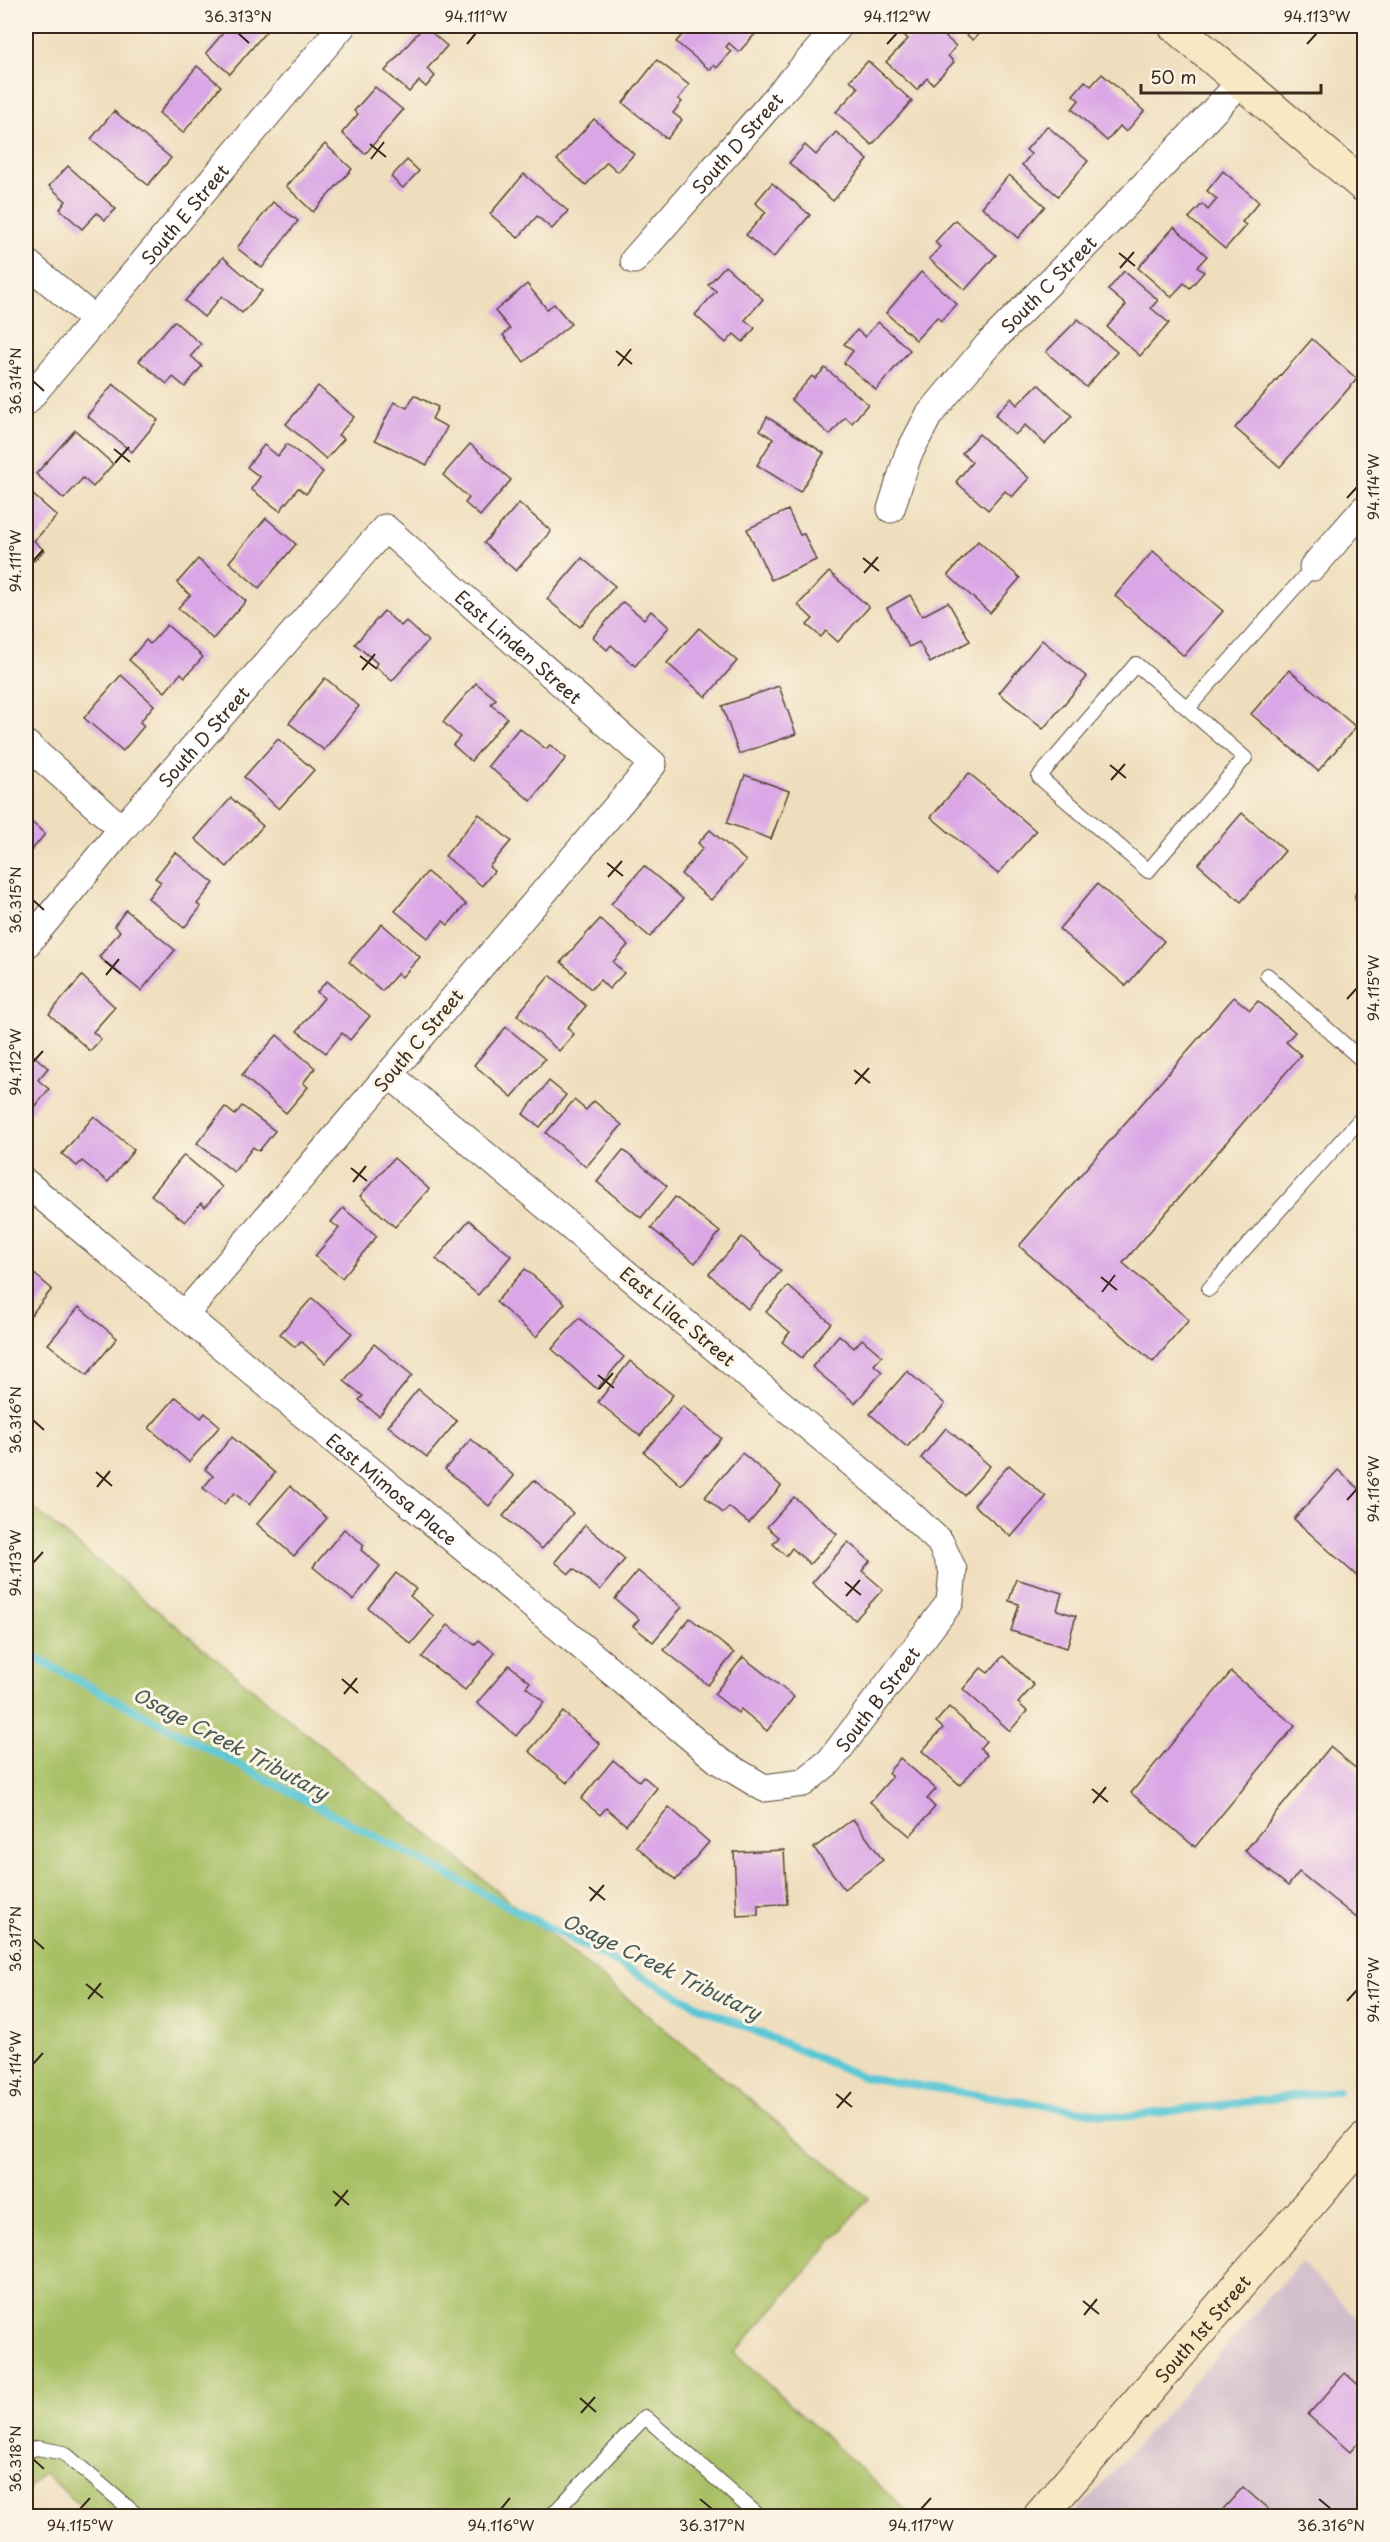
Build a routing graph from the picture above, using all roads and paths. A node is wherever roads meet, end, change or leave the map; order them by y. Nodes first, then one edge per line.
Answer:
1 (342, 26) edge
2 (839, 26) edge
3 (1175, 26) edge
4 (1242, 81) junction
5 (1365, 186) edge
6 (634, 260) dead end
7 (26, 262) edge
8 (95, 320) junction
9 (26, 402) edge
10 (891, 509) dead end
11 (1365, 509) edge
12 (385, 528) joint
13 (1313, 567) joint
14 (1188, 708) junction
15 (26, 744) edge
16 (653, 764) joint
17 (122, 829) junction
18 (1365, 894) edge
19 (1365, 900) edge
20 (26, 945) edge
21 (1267, 975) dead end
22 (1365, 1062) edge
23 (389, 1074) junction
24 (1365, 1115) edge
25 (26, 1183) edge
26 (1209, 1289) dead end
27 (184, 1315) junction
28 (953, 1570) joint
29 (764, 1788) joint
30 (1365, 2140) edge
31 (26, 2451) edge
32 (138, 2517) edge
33 (551, 2517) edge
34 (759, 2517) edge
35 (1040, 2517) edge

1 - 8 street, South E Street
2 - 6 street, South D Street
3 - 4 street
4 - 5 street
4 - 10 street, South C Street
7 - 8 street
8 - 9 street, South E Street
11 - 13 street
12 - 16 street, East Linden Street
12 - 17 street, South D Street
13 - 14 lane
14 - 14 lane
15 - 17 street
16 - 23 street, South C Street
17 - 20 street, South D Street
18 - 19 lane
21 - 22 lane
23 - 27 street, South C Street
23 - 28 street, East Lilac Street
24 - 26 lane
25 - 27 street, East Mimosa Place
27 - 29 street, East Mimosa Place
28 - 29 street, South B Street
30 - 35 street, South 1st Street
31 - 32 lane
33 - 34 lane

